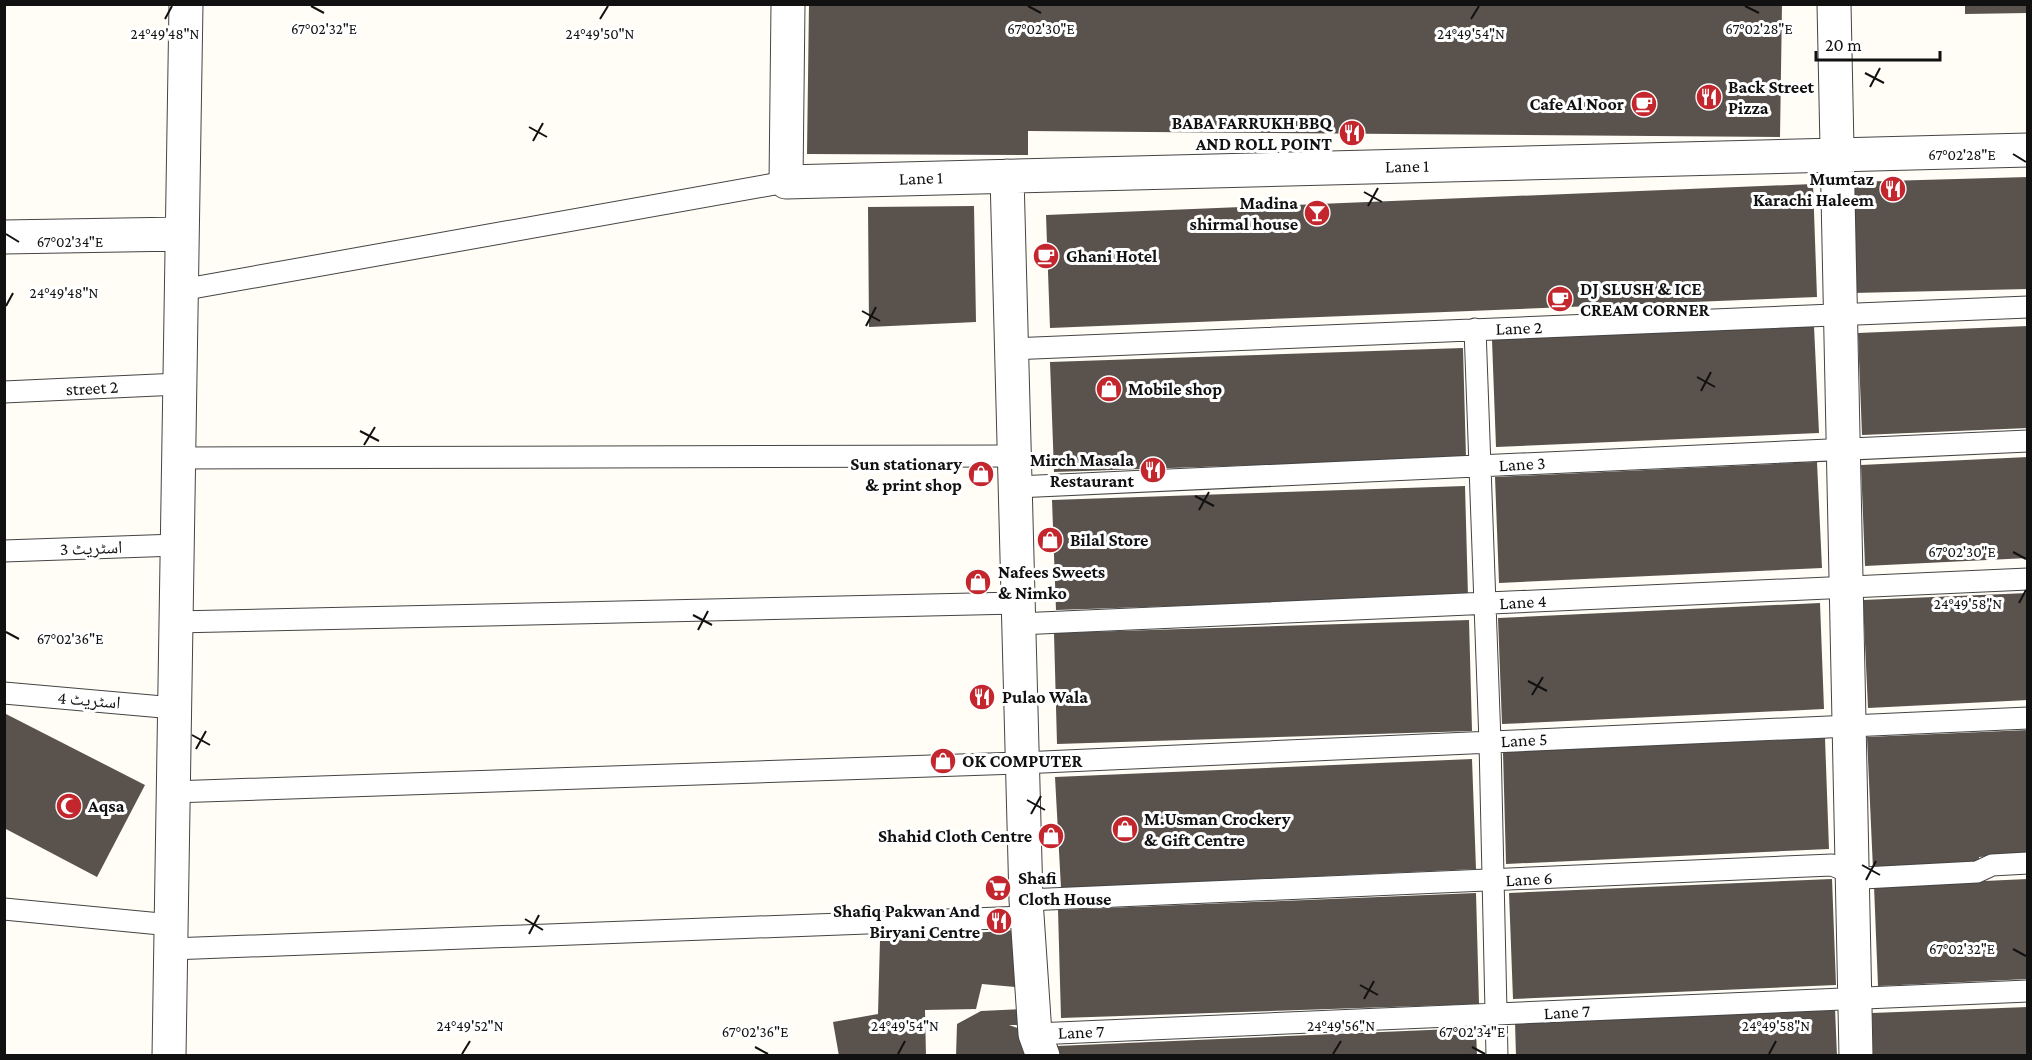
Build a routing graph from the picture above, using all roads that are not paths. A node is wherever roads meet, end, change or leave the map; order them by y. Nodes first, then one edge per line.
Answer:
1 (186, 4) edge
2 (788, 4) edge
3 (1834, 4) edge
4 (2028, 150) edge
5 (1837, 154) junction
6 (1007, 176) junction
7 (786, 182) junction
8 (181, 234) junction
9 (4, 237) edge
10 (181, 290) junction
11 (2028, 307) edge
12 (1840, 314) junction
13 (1475, 329) junction
14 (1011, 349) junction
15 (179, 384) junction
16 (4, 392) edge
17 (2028, 441) edge
18 (1842, 450) junction
19 (178, 458) junction
20 (1479, 466) junction
21 (1015, 471) junction
22 (177, 545) junction
23 (4, 551) edge
24 (2028, 579) edge
25 (1845, 587) junction
26 (1485, 603) junction
27 (1018, 613) junction
28 (176, 622) junction
29 (4, 693) edge
30 (174, 708) junction
31 (2028, 718) edge
32 (1848, 726) junction
33 (1490, 742) junction
34 (1021, 763) junction
35 (172, 792) junction
36 (2028, 863) edge
37 (1851, 874) junction
38 (1494, 881) junction
39 (4, 909) edge
40 (1026, 909) junction
41 (171, 937) junction
42 (2028, 991) edge
43 (1854, 999) junction
44 (1495, 1015) junction
45 (1039, 1045) edge
46 (169, 1056) edge
47 (1497, 1056) edge
48 (1856, 1056) edge

1 - 8 street
2 - 7 street
3 - 5 street
4 - 5 street, Lane 1
5 - 6 street, Lane 1
5 - 12 street
6 - 7 street, Lane 1
6 - 14 street
7 - 10 lane
8 - 9 street
8 - 10 street
10 - 15 street
11 - 12 lane, Lane 2
12 - 13 lane, Lane 2
12 - 18 street
13 - 14 lane, Lane 2
13 - 20 lane
14 - 21 street
15 - 16 lane, street 2
15 - 19 street
17 - 18 lane, Lane 3
18 - 20 lane, Lane 3
18 - 25 street
19 - 21 lane, Lane 3
19 - 22 street
20 - 21 lane, Lane 3
20 - 26 lane
21 - 27 street
22 - 23 lane, اسٹریٹ 3
22 - 28 street
24 - 25 lane, Lane 4
25 - 26 lane, Lane 4
25 - 32 street
26 - 27 lane, Lane 4
26 - 33 lane
27 - 28 lane, Lane 4
27 - 34 street
28 - 30 street
29 - 30 lane, اسٹریٹ 4
30 - 35 street
31 - 32 lane, Lane 5
32 - 33 lane, Lane 5
32 - 37 street
33 - 34 lane, Lane 5
33 - 38 lane
34 - 35 lane, Lane 5
34 - 40 street
35 - 41 street
36 - 37 lane, Lane 6
37 - 38 lane, Lane 6
37 - 43 street
38 - 40 lane, Lane 6
38 - 44 lane
39 - 41 lane, Lane 6
40 - 41 lane, Lane 6
40 - 45 street
41 - 46 street
42 - 43 lane, Lane 7
43 - 44 lane, Lane 7
43 - 48 street
44 - 45 lane, Lane 7
44 - 47 lane

